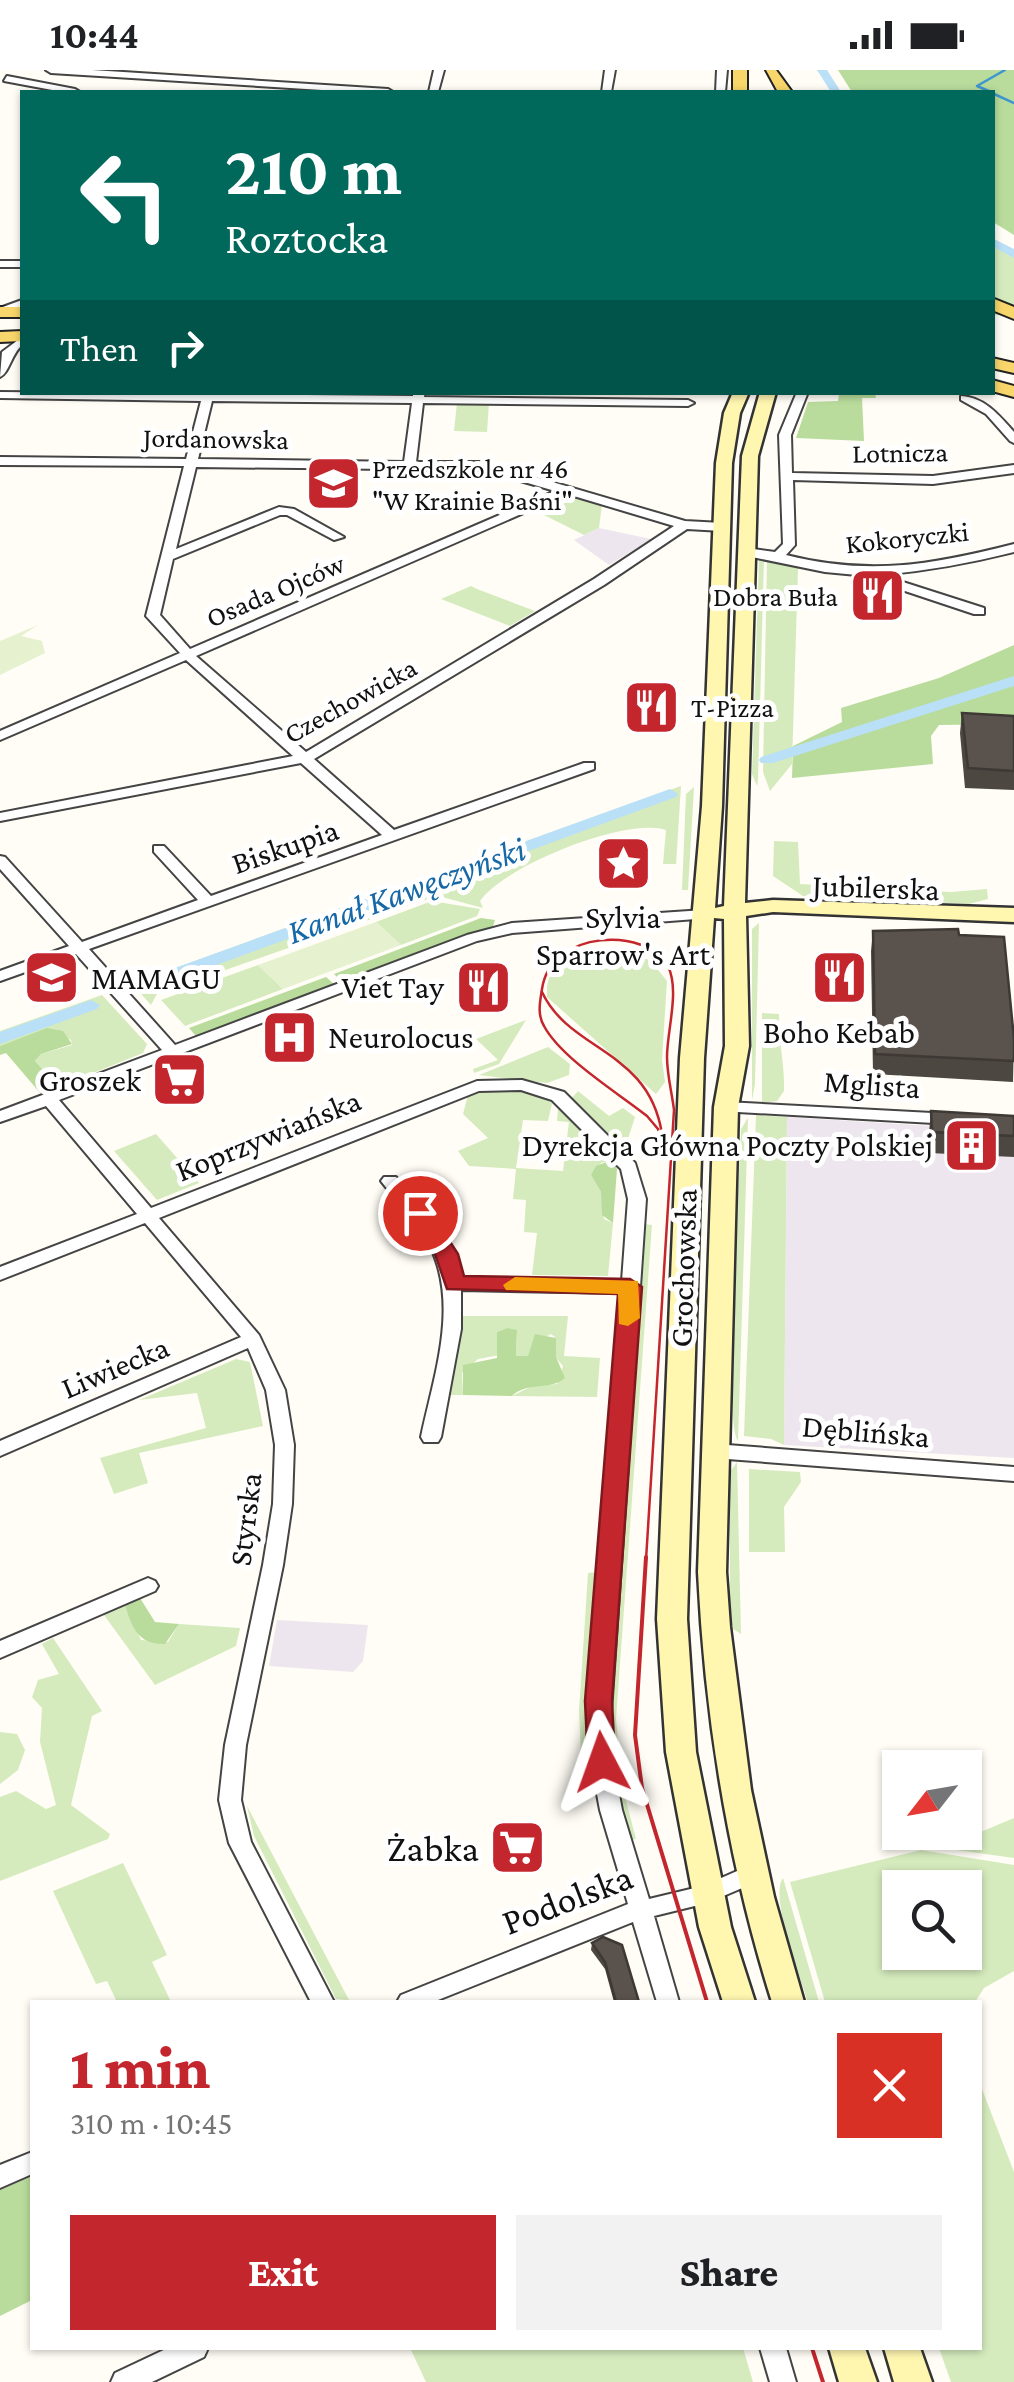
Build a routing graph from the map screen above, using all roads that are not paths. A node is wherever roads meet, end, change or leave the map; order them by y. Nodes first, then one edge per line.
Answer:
1 (24, 70) edge
2 (51, 70) edge
3 (274, 70) edge
4 (766, 71) edge
5 (121, 72) edge
6 (268, 88) edge
7 (64, 90) edge
8 (328, 90) edge
9 (783, 90) edge
10 (1004, 295) edge
11 (1014, 317) edge
12 (2, 345) edge
13 (1002, 373) edge
14 (0, 374) edge
15 (1014, 392) edge
16 (208, 395) edge
17 (740, 395) edge
18 (767, 395) edge
19 (802, 395) edge
20 (418, 396) edge
21 (964, 398) dead end
22 (688, 403) dead end
23 (1014, 439) edge
24 (0, 461) edge
25 (189, 462) junction
26 (410, 465) junction
27 (1014, 469) edge
28 (786, 476) junction
29 (569, 489) junction
30 (684, 525) junction
31 (722, 527) junction
32 (338, 537) dead end
33 (1014, 548) edge
34 (746, 552) junction
35 (780, 554) junction
36 (166, 558) junction
37 (857, 571) junction
38 (979, 611) dead end
39 (188, 654) junction
40 (0, 736) edge
41 (306, 758) junction
42 (588, 766) dead end
43 (0, 817) edge
44 (393, 837) junction
45 (159, 850) dead end
46 (0, 860) edge
47 (734, 862) junction
48 (208, 902) junction
49 (794, 906) junction
50 (735, 912) junction
51 (704, 915) junction
52 (1014, 915) edge
53 (1014, 926) edge
54 (78, 948) junction
55 (0, 976) edge
56 (172, 1051) junction
57 (48, 1098) junction
58 (562, 1100) joint
59 (726, 1107) junction
60 (0, 1117) edge
61 (976, 1120) edge
62 (390, 1181) dead end
63 (148, 1215) junction
64 (0, 1274) edge
65 (455, 1284) junction
66 (630, 1287) junction
67 (253, 1339) junction
68 (431, 1437) dead end
69 (0, 1449) edge
70 (714, 1451) junction
71 (1014, 1474) edge
72 (148, 1586) dead end
73 (0, 1650) edge
74 (753, 1873) junction
75 (708, 1894) junction
76 (640, 1909) junction
77 (323, 2000) edge
78 (414, 2000) edge
79 (667, 2000) edge
80 (737, 2000) edge
81 (787, 2000) edge
82 (30, 2164) edge
83 (0, 2177) edge
84 (191, 2350) edge
85 (773, 2350) edge
86 (848, 2350) edge
87 (903, 2350) edge
88 (124, 2382) edge
89 (783, 2382) edge
90 (858, 2382) edge
91 (913, 2382) edge

1 - 7 street
2 - 5 street
3 - 6 street
4 - 9 main road
5 - 6 street
6 - 8 street
10 - 11 main road
12 - 14 street
13 - 15 main road
16 - 20 street
16 - 25 street
17 - 31 main road, Grochowska
18 - 34 main road, Grochowska
19 - 28 street
20 - 22 street
20 - 26 street
21 - 23 street
24 - 25 street, Jordanowska
25 - 26 street, Jordanowska
25 - 36 street
26 - 29 street, Jordanowska
27 - 28 street, Lotnicza
28 - 35 street
29 - 30 street, Jordanowska
29 - 39 street, Osada Ojców
30 - 31 street, Jordanowska
30 - 41 street, Czechowicka
31 - 51 main road, Grochowska
32 - 36 street
33 - 37 street, Kokoryczki
34 - 35 street, Kokoryczki
34 - 47 main road, Grochowska
35 - 37 street, Kokoryczki
36 - 39 street
37 - 38 street
39 - 40 street, Osada Ojców
39 - 41 street
41 - 43 street, Czechowicka
41 - 44 street
42 - 44 street, Biskupia
44 - 48 street, Biskupia
45 - 48 street
46 - 54 street
47 - 49 main road, Jubilerska
47 - 50 main road, Grochowska
48 - 54 street, Biskupia
49 - 50 main road, Jubilerska
49 - 52 main road, Jubilerska
50 - 51 main road, Jubilerska
50 - 53 main road, Jubilerska
50 - 59 main road, Grochowska
51 - 56 street
51 - 75 main road, Grochowska
54 - 55 street, Biskupia
54 - 56 street
56 - 57 street
57 - 60 street
57 - 63 street, Styrska
58 - 63 street, Koprzywiańska
58 - 66 street, Grochowska
59 - 61 street, Mglista
59 - 70 main road, Grochowska
62 - 65 street
63 - 64 street, Koprzywiańska
63 - 67 street, Styrska
65 - 66 street
65 - 68 street
66 - 76 street, Grochowska
67 - 69 street, Liwiecka
67 - 77 street, Styrska
70 - 71 street, Dęblińska
70 - 74 main road, Grochowska
72 - 73 street
74 - 75 street, Podolska
74 - 81 main road, Grochowska
75 - 76 street, Podolska
75 - 80 main road, Grochowska
76 - 78 street, Podolska
76 - 79 street, Grochowska
82 - 83 street
84 - 88 street
85 - 89 street
86 - 90 main road
87 - 91 main road

